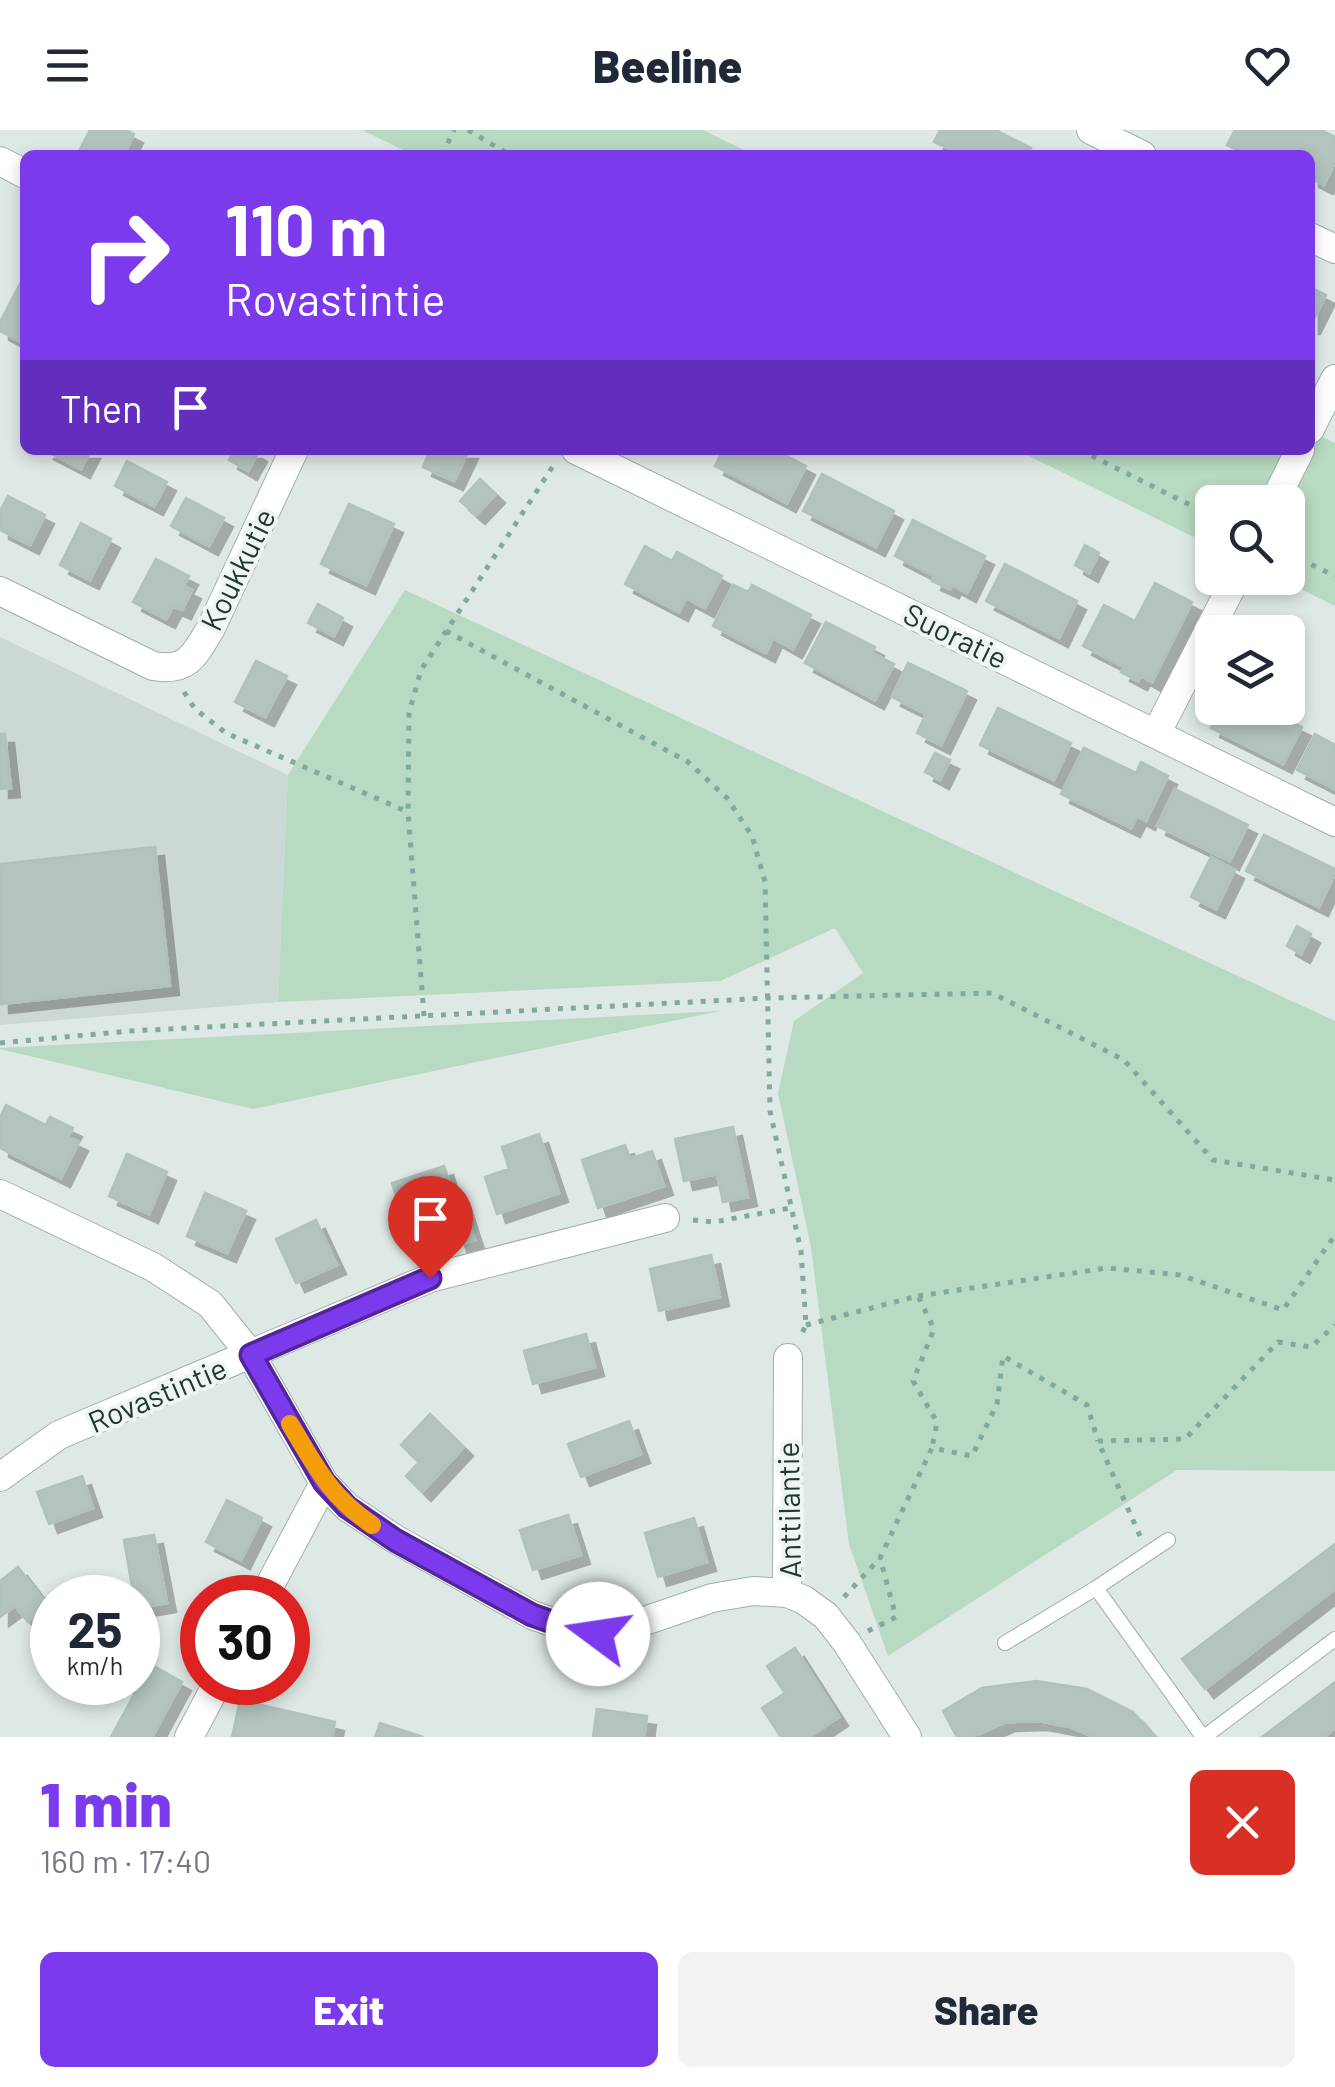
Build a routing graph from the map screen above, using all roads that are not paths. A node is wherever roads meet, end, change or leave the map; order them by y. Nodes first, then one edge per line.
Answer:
1 (1090, 130) edge
2 (1132, 150) edge
3 (1335, 379) edge
4 (1315, 419) edge
5 (292, 455) edge
6 (1298, 455) edge
7 (564, 458) edge
8 (1282, 485) edge
9 (0, 591) edge
10 (1227, 595) edge
11 (1157, 732) junction
12 (1335, 822) edge
13 (0, 1194) edge
14 (665, 1218) road end
15 (251, 1355) junction
16 (788, 1358) road end
17 (0, 1477) edge
18 (324, 1482) junction
19 (1168, 1540) dead end
20 (275, 1575) edge
21 (1096, 1588) junction
22 (787, 1592) junction
23 (1335, 1639) edge
24 (1005, 1643) dead end
25 (205, 1705) edge
26 (188, 1737) edge
27 (907, 1737) edge
28 (1203, 1737) edge

1 - 2 street
3 - 4 street
5 - 9 street, Koukkutie
6 - 8 street
7 - 11 street, Suoratie
10 - 11 street
11 - 12 street, Suoratie
13 - 15 street
14 - 15 street, Rovastintie
15 - 17 street, Rovastintie
15 - 18 street
16 - 22 street, Anttilantie
18 - 20 street
18 - 22 street
19 - 21 lane
21 - 24 lane
21 - 28 lane
22 - 27 street, Anttilantie
23 - 28 lane
25 - 26 street

